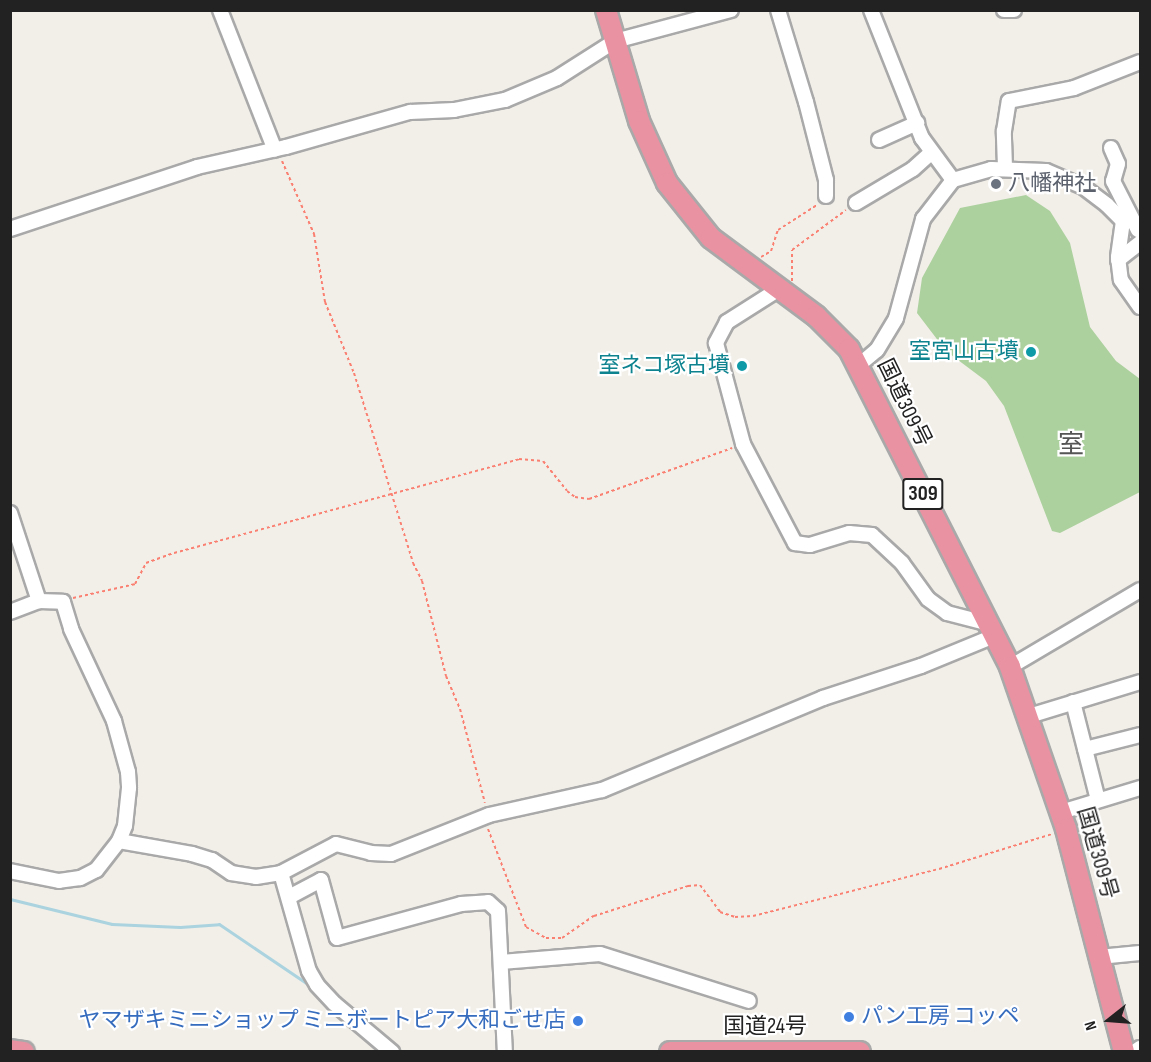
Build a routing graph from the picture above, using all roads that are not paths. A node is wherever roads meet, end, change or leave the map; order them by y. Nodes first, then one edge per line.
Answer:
1 (220, 10) edge
2 (606, 10) edge
3 (731, 10) edge
4 (778, 10) edge
5 (871, 10) edge
6 (1004, 10) edge
7 (1014, 10) edge
8 (615, 41) junction
9 (1140, 62) edge
10 (917, 123) junction
11 (879, 140) dead end
12 (1111, 148) dead end
13 (275, 150) junction
14 (932, 152) junction
15 (1005, 167) junction
16 (953, 180) junction
17 (826, 196) road end
18 (856, 203) road end
19 (1123, 221) junction
20 (10, 230) edge
21 (1140, 235) edge
22 (1118, 261) junction
23 (781, 290) junction
24 (1140, 307) edge
25 (859, 365) junction
26 (10, 513) edge
27 (1140, 590) edge
28 (39, 601) junction
29 (10, 612) edge
30 (990, 629) junction
31 (1010, 667) junction
32 (1140, 682) edge
33 (1073, 702) junction
34 (1029, 716) junction
35 (1140, 735) edge
36 (1085, 749) junction
37 (1140, 788) edge
38 (1098, 800) junction
39 (1064, 820) junction
40 (119, 841) junction
41 (10, 870) edge
42 (280, 873) junction
43 (289, 897) junction
44 (1140, 953) edge
45 (1100, 957) junction
46 (501, 962) junction
47 (749, 1001) dead end
48 (1140, 1048) edge
49 (10, 1050) edge
50 (24, 1052) edge
51 (392, 1052) edge
52 (505, 1052) edge
53 (670, 1052) edge
54 (860, 1052) edge
55 (1124, 1052) edge
56 (1134, 1052) edge

1 - 13 street
2 - 8 highway, 国道309号 / 309
3 - 8 street
4 - 17 street
5 - 10 street
6 - 7 street
8 - 13 street
8 - 23 highway, 国道309号 / 309
9 - 15 street
10 - 11 street
10 - 14 street
12 - 21 street
13 - 20 street
14 - 16 street
14 - 18 street
15 - 16 street
15 - 19 street
16 - 25 street
19 - 21 street
19 - 22 street
21 - 22 street
22 - 24 street
23 - 25 highway, 国道309号 / 309
23 - 30 street
25 - 30 highway, 国道309号 / 309
26 - 28 street
27 - 31 street
28 - 29 street
28 - 40 street
30 - 31 highway, 国道309号 / 309
30 - 42 street
31 - 34 highway, 国道309号 / 309
32 - 33 street
33 - 34 street
33 - 36 street
34 - 39 highway, 国道309号 / 309
35 - 36 street
36 - 38 street
37 - 38 street
38 - 39 street
39 - 45 highway, 国道309号 / 309
40 - 41 street
40 - 42 street
42 - 43 street
43 - 46 street
43 - 51 street
44 - 45 street
45 - 55 highway, 国道309号 / 309
46 - 47 street
46 - 52 street
48 - 56 street
49 - 50 highway
53 - 54 highway, 国道24号

